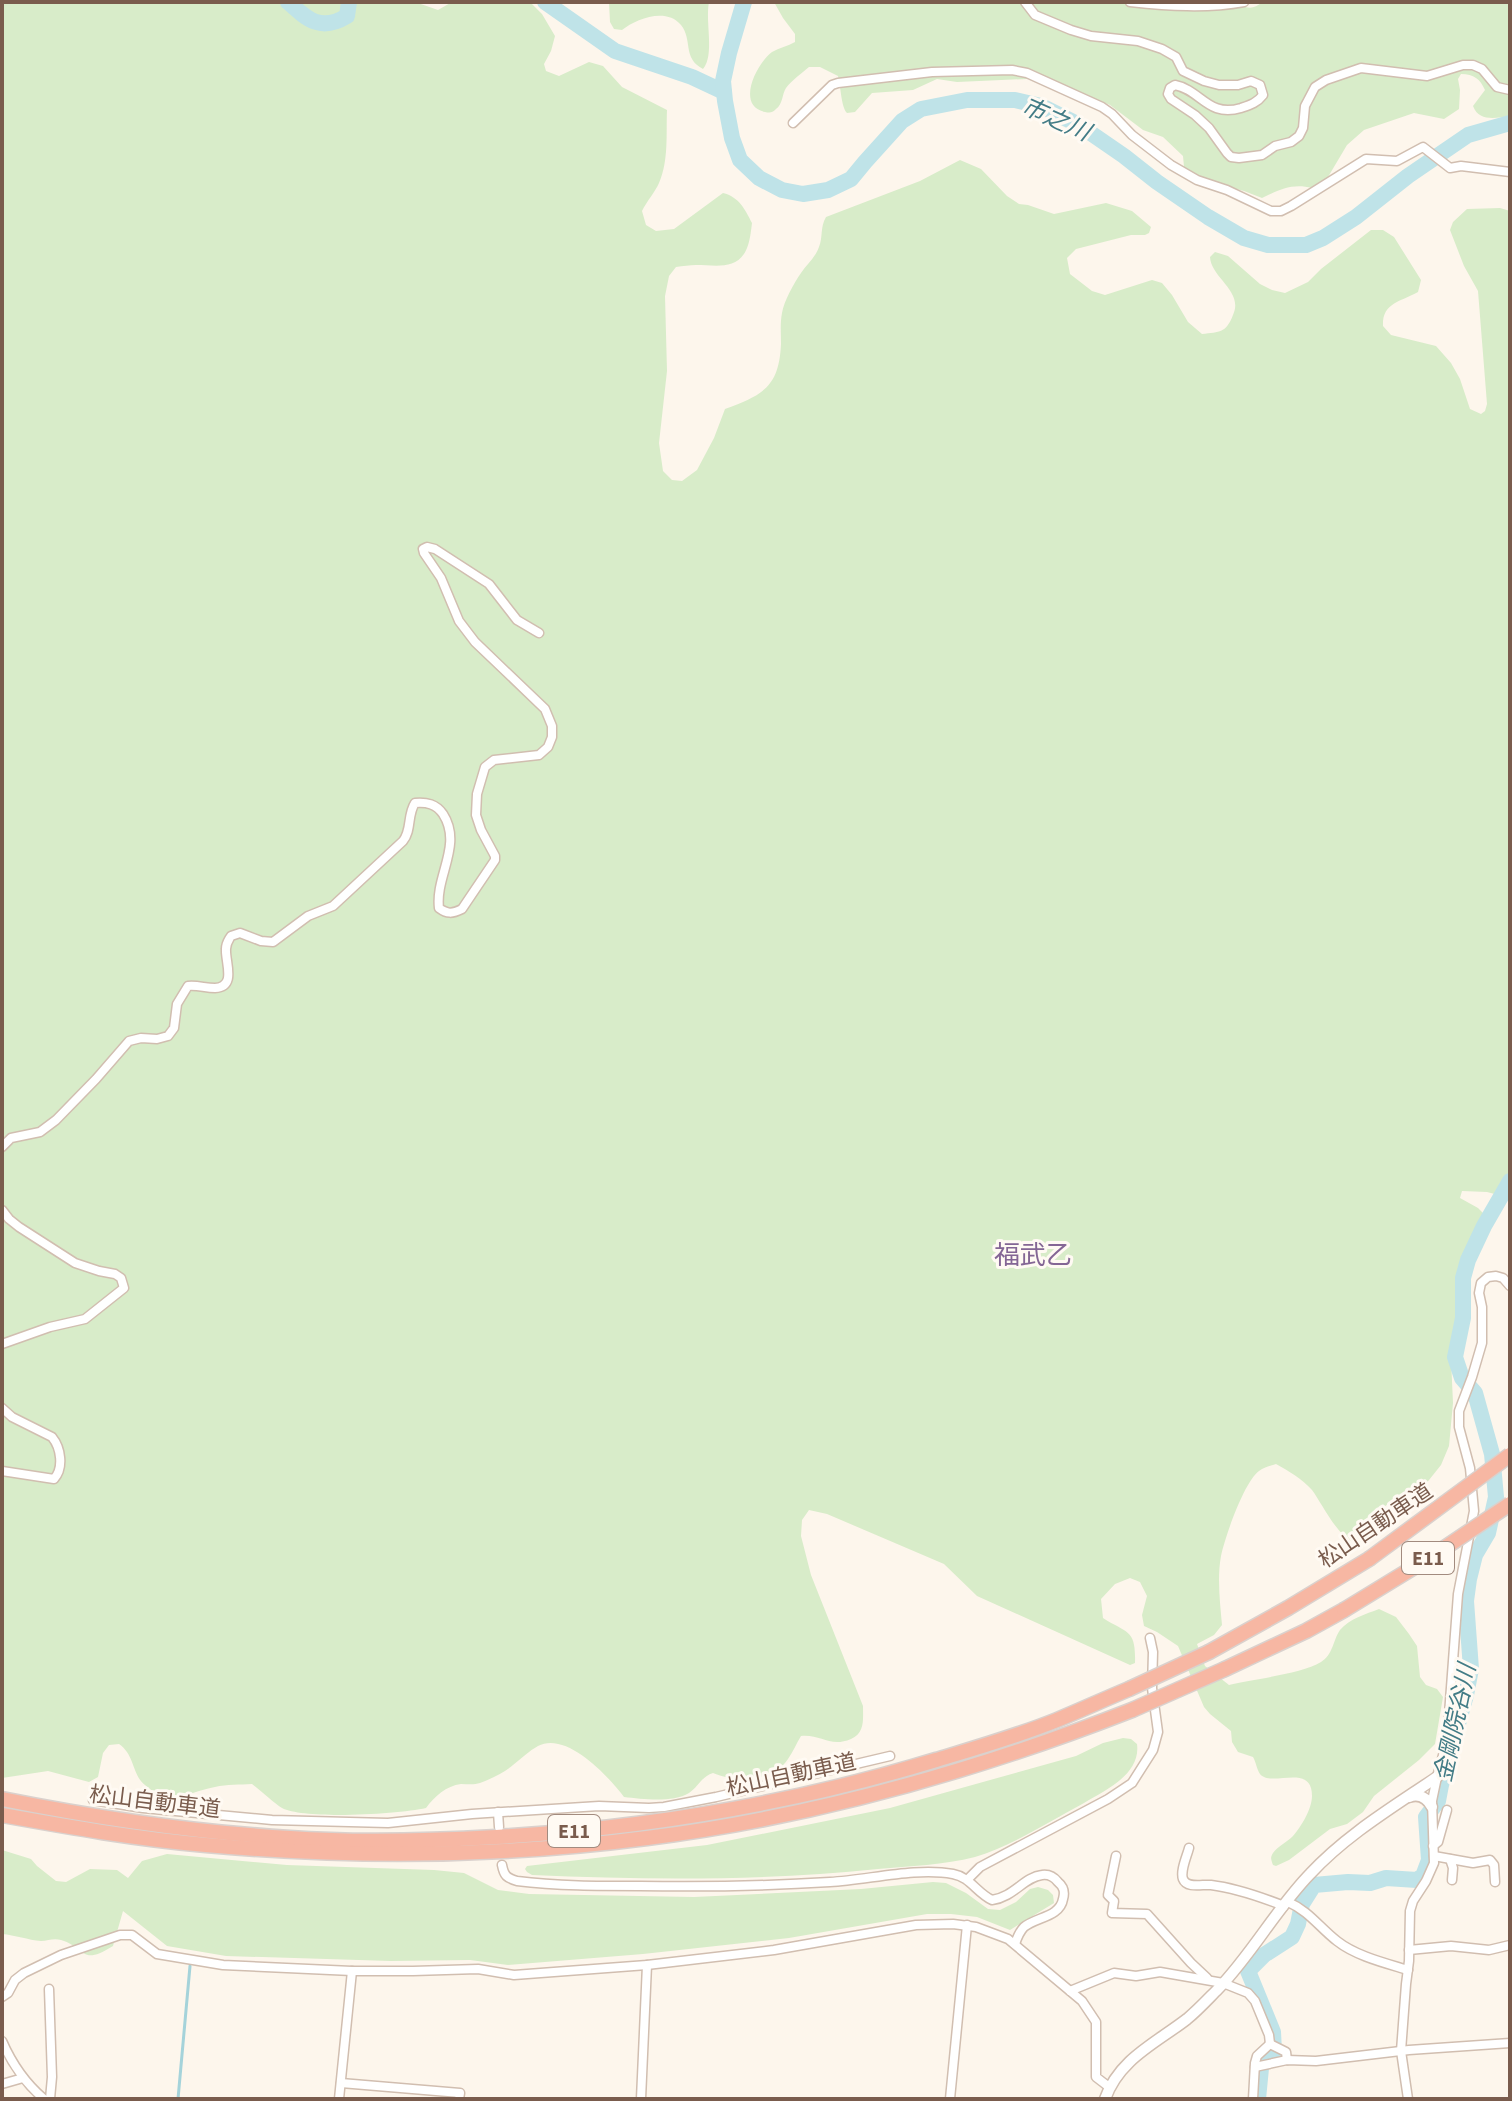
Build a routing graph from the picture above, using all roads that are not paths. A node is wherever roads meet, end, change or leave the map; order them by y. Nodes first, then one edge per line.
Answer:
1 (1025, 2) edge
2 (1130, 2) edge
3 (1244, 2) edge
4 (1510, 90) edge
5 (793, 123) dead end
6 (1510, 172) edge
7 (539, 633) dead end
8 (2, 1147) edge
9 (2, 1210) edge
10 (1510, 1286) edge
11 (2, 1344) edge
12 (2, 1408) edge
13 (1510, 1455) edge
14 (2, 1471) edge
15 (1510, 1504) edge
16 (1150, 1638) dead end
17 (890, 1756) dead end
18 (1437, 1777) junction
19 (1407, 1797) junction
20 (2, 1799) edge
21 (93, 1800) dead end
22 (1432, 1807) junction
23 (1447, 1810) dead end
24 (498, 1812) junction
25 (2, 1815) edge
26 (499, 1827) dead end
27 (1433, 1846) junction
28 (1189, 1848) dead end
29 (1116, 1856) dead end
30 (1434, 1856) junction
31 (1450, 1859) junction
32 (502, 1865) dead end
33 (968, 1879) junction
34 (1452, 1880) dead end
35 (1495, 1882) dead end
36 (1286, 1904) junction
37 (967, 1925) junction
38 (1015, 1944) junction
39 (1510, 1945) edge
40 (1409, 1950) junction
41 (647, 1965) junction
42 (1408, 1970) junction
43 (352, 1971) junction
44 (1207, 1979) junction
45 (1223, 1983) junction
46 (49, 1989) dead end
47 (1070, 1991) junction
48 (2, 1997) edge
49 (2, 2041) edge
50 (1510, 2043) edge
51 (1273, 2045) junction
52 (1401, 2051) junction
53 (1287, 2056) junction
54 (1259, 2066) junction
55 (23, 2078) junction
56 (341, 2083) junction
57 (2, 2084) edge
58 (1109, 2087) junction
59 (47, 2099) edge
60 (339, 2099) edge
61 (459, 2099) edge
62 (641, 2099) edge
63 (950, 2099) edge
64 (1105, 2099) edge
65 (1253, 2099) edge
66 (1408, 2099) edge

1 - 4 street
2 - 3 street
5 - 6 street
7 - 8 street
9 - 11 street
10 - 18 street
12 - 14 street
13 - 20 highway, 松山自動車道 / E11, bridge
15 - 25 highway, 松山自動車道 / E11, bridge
16 - 33 street
17 - 24 street
18 - 19 street
18 - 22 street
19 - 22 street
19 - 36 street
21 - 24 street
22 - 27 street
23 - 27 street
24 - 26 street
27 - 30 street
28 - 36 street
29 - 44 street
30 - 31 street
30 - 40 street
31 - 34 street
31 - 35 street
32 - 33 street
33 - 38 street
36 - 42 street
36 - 45 street
37 - 38 street
37 - 41 street
37 - 63 street
38 - 47 street
39 - 40 street
40 - 42 street
41 - 43 street
41 - 62 street
42 - 52 street
43 - 48 street
43 - 56 street
44 - 45 street
44 - 47 street
45 - 51 street
45 - 58 street
46 - 59 street
47 - 58 street
49 - 55 street
50 - 52 street
51 - 53 street
51 - 54 street
52 - 53 street
52 - 66 street
53 - 54 street
54 - 65 street
55 - 57 street
55 - 59 street
56 - 60 street
56 - 61 street
58 - 64 street

